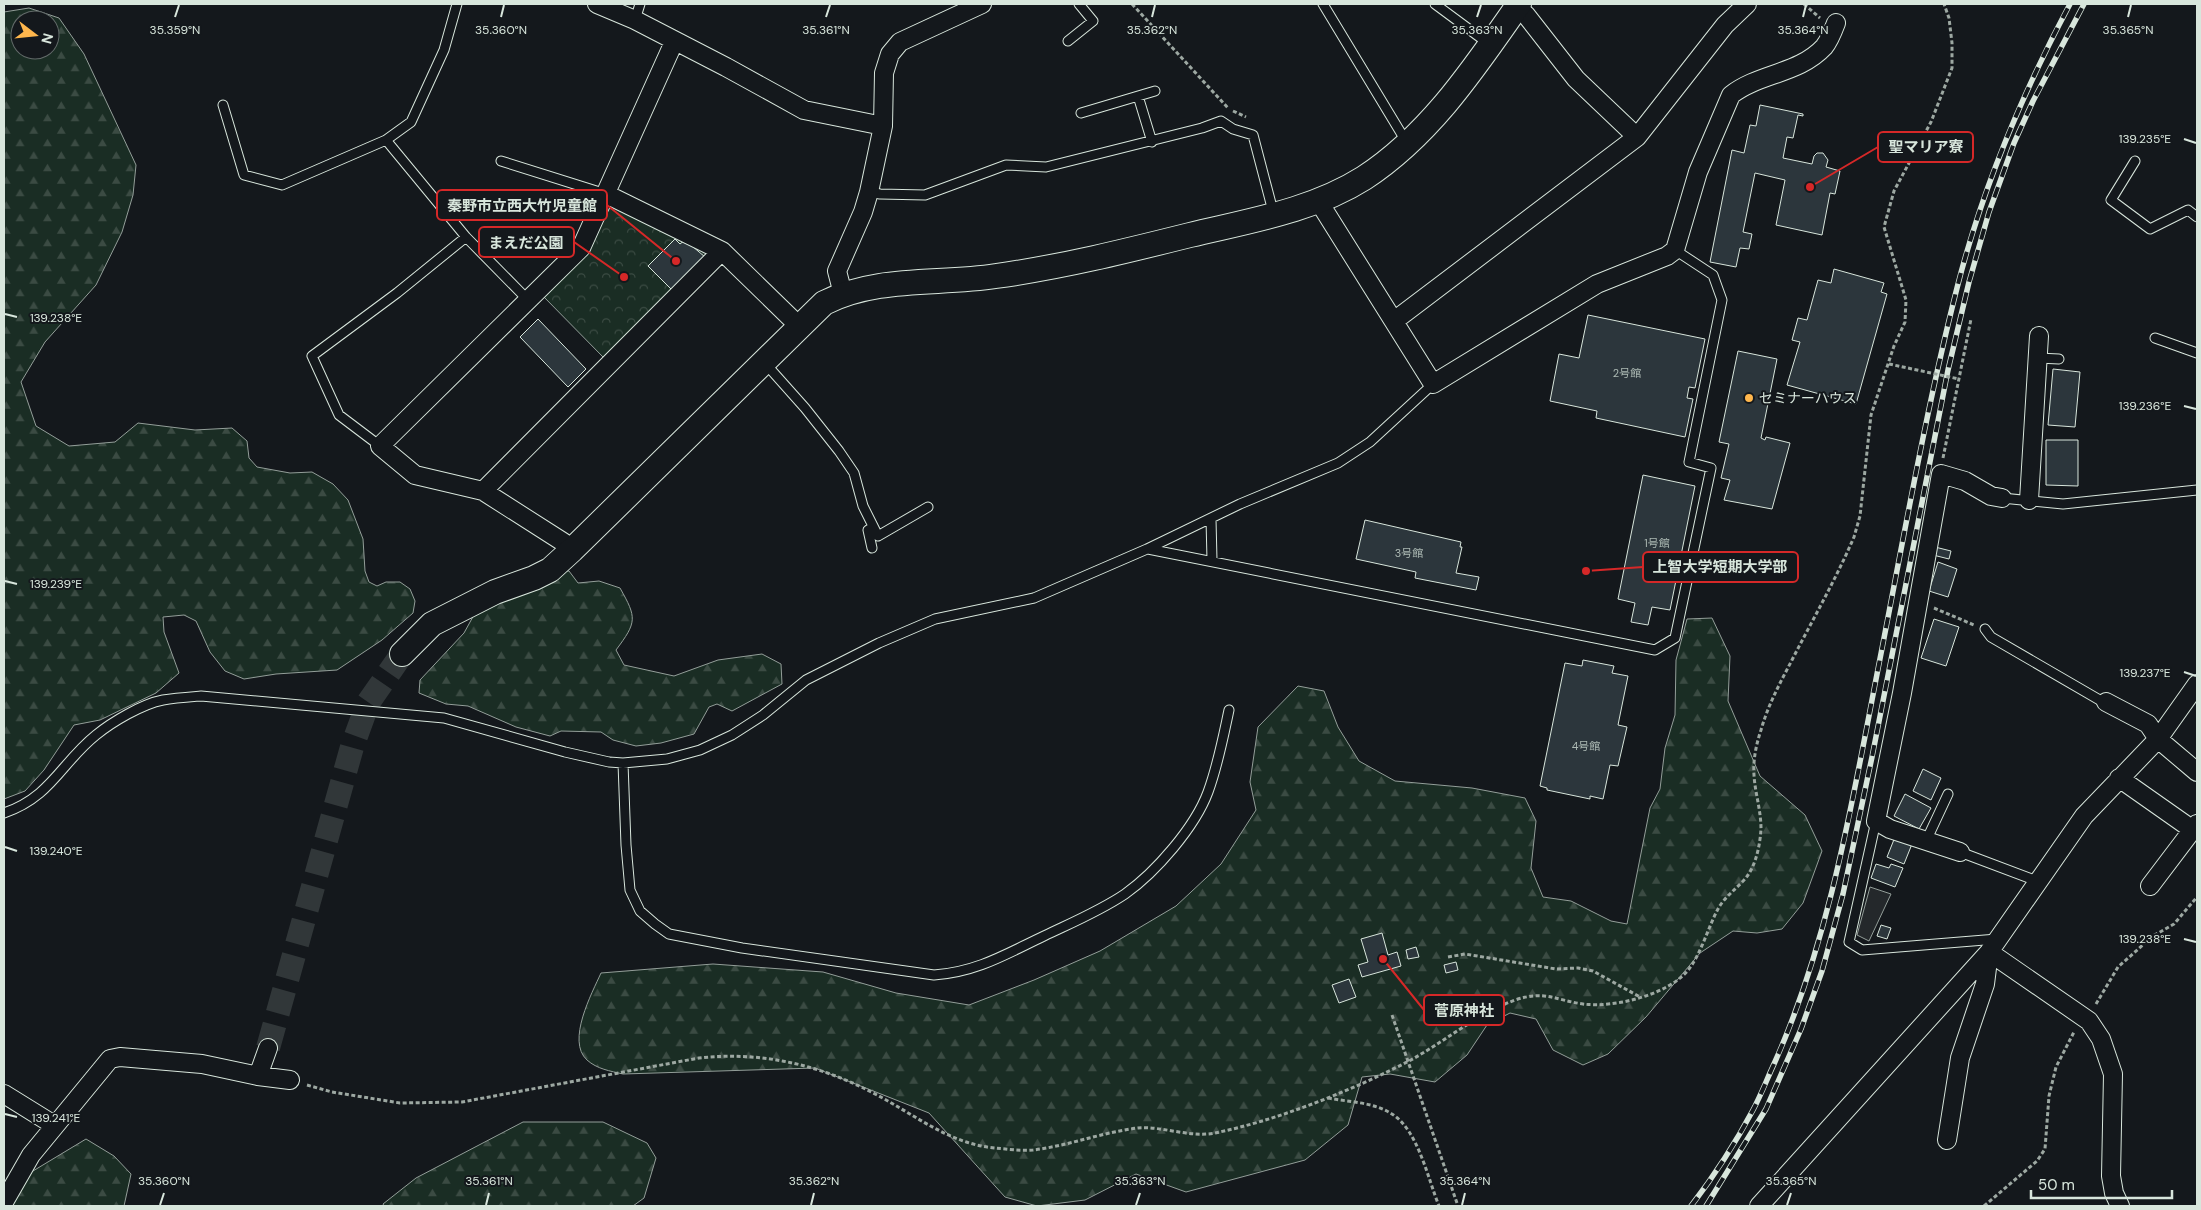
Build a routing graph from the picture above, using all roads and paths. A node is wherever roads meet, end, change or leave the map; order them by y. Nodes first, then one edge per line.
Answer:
1 (457, 4) edge
2 (597, 4) edge
3 (982, 4) edge
4 (1079, 4) edge
5 (1132, 4) edge
6 (1323, 4) edge
7 (1435, 4) edge
8 (1747, 4) edge
9 (1944, 4) edge
10 (1518, 6) edge
11 (637, 12) edge
12 (1836, 23) dead end
13 (1068, 41) dead end
14 (674, 42) junction
15 (1490, 45) junction
16 (1155, 92) dead end
17 (1138, 96) junction
18 (223, 105) dead end
19 (1081, 113) dead end
20 (883, 126) junction
21 (1253, 135) junction
22 (1637, 137) junction
23 (386, 140) junction
24 (1152, 142) junction
25 (1407, 144) junction
26 (501, 161) dead end
27 (2136, 161) dead end
28 (869, 192) junction
29 (606, 194) junction
30 (1320, 200) junction
31 (1274, 215) junction
32 (2197, 217) edge
33 (466, 238) junction
34 (1675, 250) junction
35 (722, 251) junction
36 (843, 294) junction
37 (527, 299) junction
38 (1971, 319) dead end
39 (1394, 321) junction
40 (799, 326) junction
41 (2039, 336) dead end
42 (2155, 338) dead end
43 (2197, 353) edge
44 (2038, 358) junction
45 (2058, 359) dead end
46 (764, 362) junction
47 (1889, 364) junction
48 (1959, 379) junction
49 (1433, 384) junction
50 (380, 446) junction
51 (1941, 474) junction
52 (2197, 490) edge
53 (483, 491) junction
54 (2002, 498) joint
55 (2030, 500) junction
56 (928, 507) dead end
57 (1210, 519) junction
58 (873, 527) junction
59 (872, 548) dead end
60 (1147, 549) junction
61 (572, 550) junction
62 (1212, 560) junction
63 (1917, 601) junction
64 (1985, 629) joint
65 (402, 654) tunnel mouth
66 (2197, 684) edge
67 (2106, 702) joint
68 (1228, 710) dead end
69 (2158, 739) junction
70 (623, 763) junction
71 (2197, 772) edge
72 (2119, 778) junction
73 (1948, 794) dead end
74 (4, 813) edge
75 (1876, 821) junction
76 (2195, 827) edge
77 (1926, 841) junction
78 (1960, 852) joint
79 (2037, 881) junction
80 (2150, 886) dead end
81 (2197, 898) edge
82 (1993, 945) junction
83 (1448, 957) dead end
84 (1640, 997) junction
85 (1392, 1015) dead end
86 (2084, 1018) junction
87 (268, 1048) tunnel mouth
88 (1408, 1061) junction
89 (258, 1076) junction
90 (290, 1080) joint
91 (4, 1094) edge
92 (1327, 1098) junction
93 (54, 1125) junction
94 (1947, 1140) dead end
95 (4, 1202) edge
96 (1439, 1206) edge
97 (1458, 1206) edge
98 (1760, 1206) edge
99 (1984, 1206) edge
100 (2120, 1206) edge

1 - 23 lane
2 - 11 street
3 - 20 street
4 - 13 lane
5 - 21 path
6 - 25 lane
7 - 15 lane
8 - 22 street
9 - 47 path
10 - 15 street
10 - 22 street
11 - 14 street
12 - 34 street
14 - 20 street
14 - 29 street
15 - 25 street
16 - 17 lane
17 - 19 lane
17 - 24 lane
18 - 23 lane
20 - 28 street
21 - 24 lane
21 - 31 lane
22 - 39 street
23 - 33 lane
24 - 28 lane
25 - 30 street
26 - 29 lane
27 - 32 lane
28 - 36 street
29 - 35 street
29 - 37 street
30 - 31 street
30 - 39 street
31 - 36 street
33 - 37 lane
33 - 50 lane
34 - 49 street
34 - 62 lane
35 - 40 street
35 - 53 street
36 - 40 street
37 - 50 street
38 - 48 path
39 - 49 street
40 - 46 street
41 - 44 street
42 - 43 lane
44 - 45 lane
44 - 55 street
46 - 58 lane
46 - 61 street
47 - 48 path, bridge
47 - 84 path
48 - 51 path
49 - 57 lane
50 - 53 street
51 - 54 street
51 - 63 street
52 - 55 lane
53 - 61 street
54 - 55 lane
56 - 58 lane
57 - 60 lane
57 - 62 lane
58 - 59 lane
60 - 62 lane
60 - 70 lane
61 - 65 street
63 - 64 path
63 - 75 street
64 - 67 lane
66 - 69 street
67 - 69 street
68 - 70 lane
69 - 71 street
69 - 72 street
70 - 74 lane
72 - 76 street
72 - 79 street
73 - 77 lane
75 - 77 street
75 - 82 lane
76 - 80 street
77 - 78 street
78 - 79 lane
79 - 82 street
81 - 86 path
82 - 86 street
82 - 94 street
82 - 98 street
83 - 84 path
84 - 88 path
85 - 88 path
86 - 99 path
86 - 100 street
87 - 89 street
88 - 92 path
88 - 97 path
89 - 90 street
89 - 93 street
90 - 92 path
91 - 93 street
92 - 96 path
93 - 95 street

